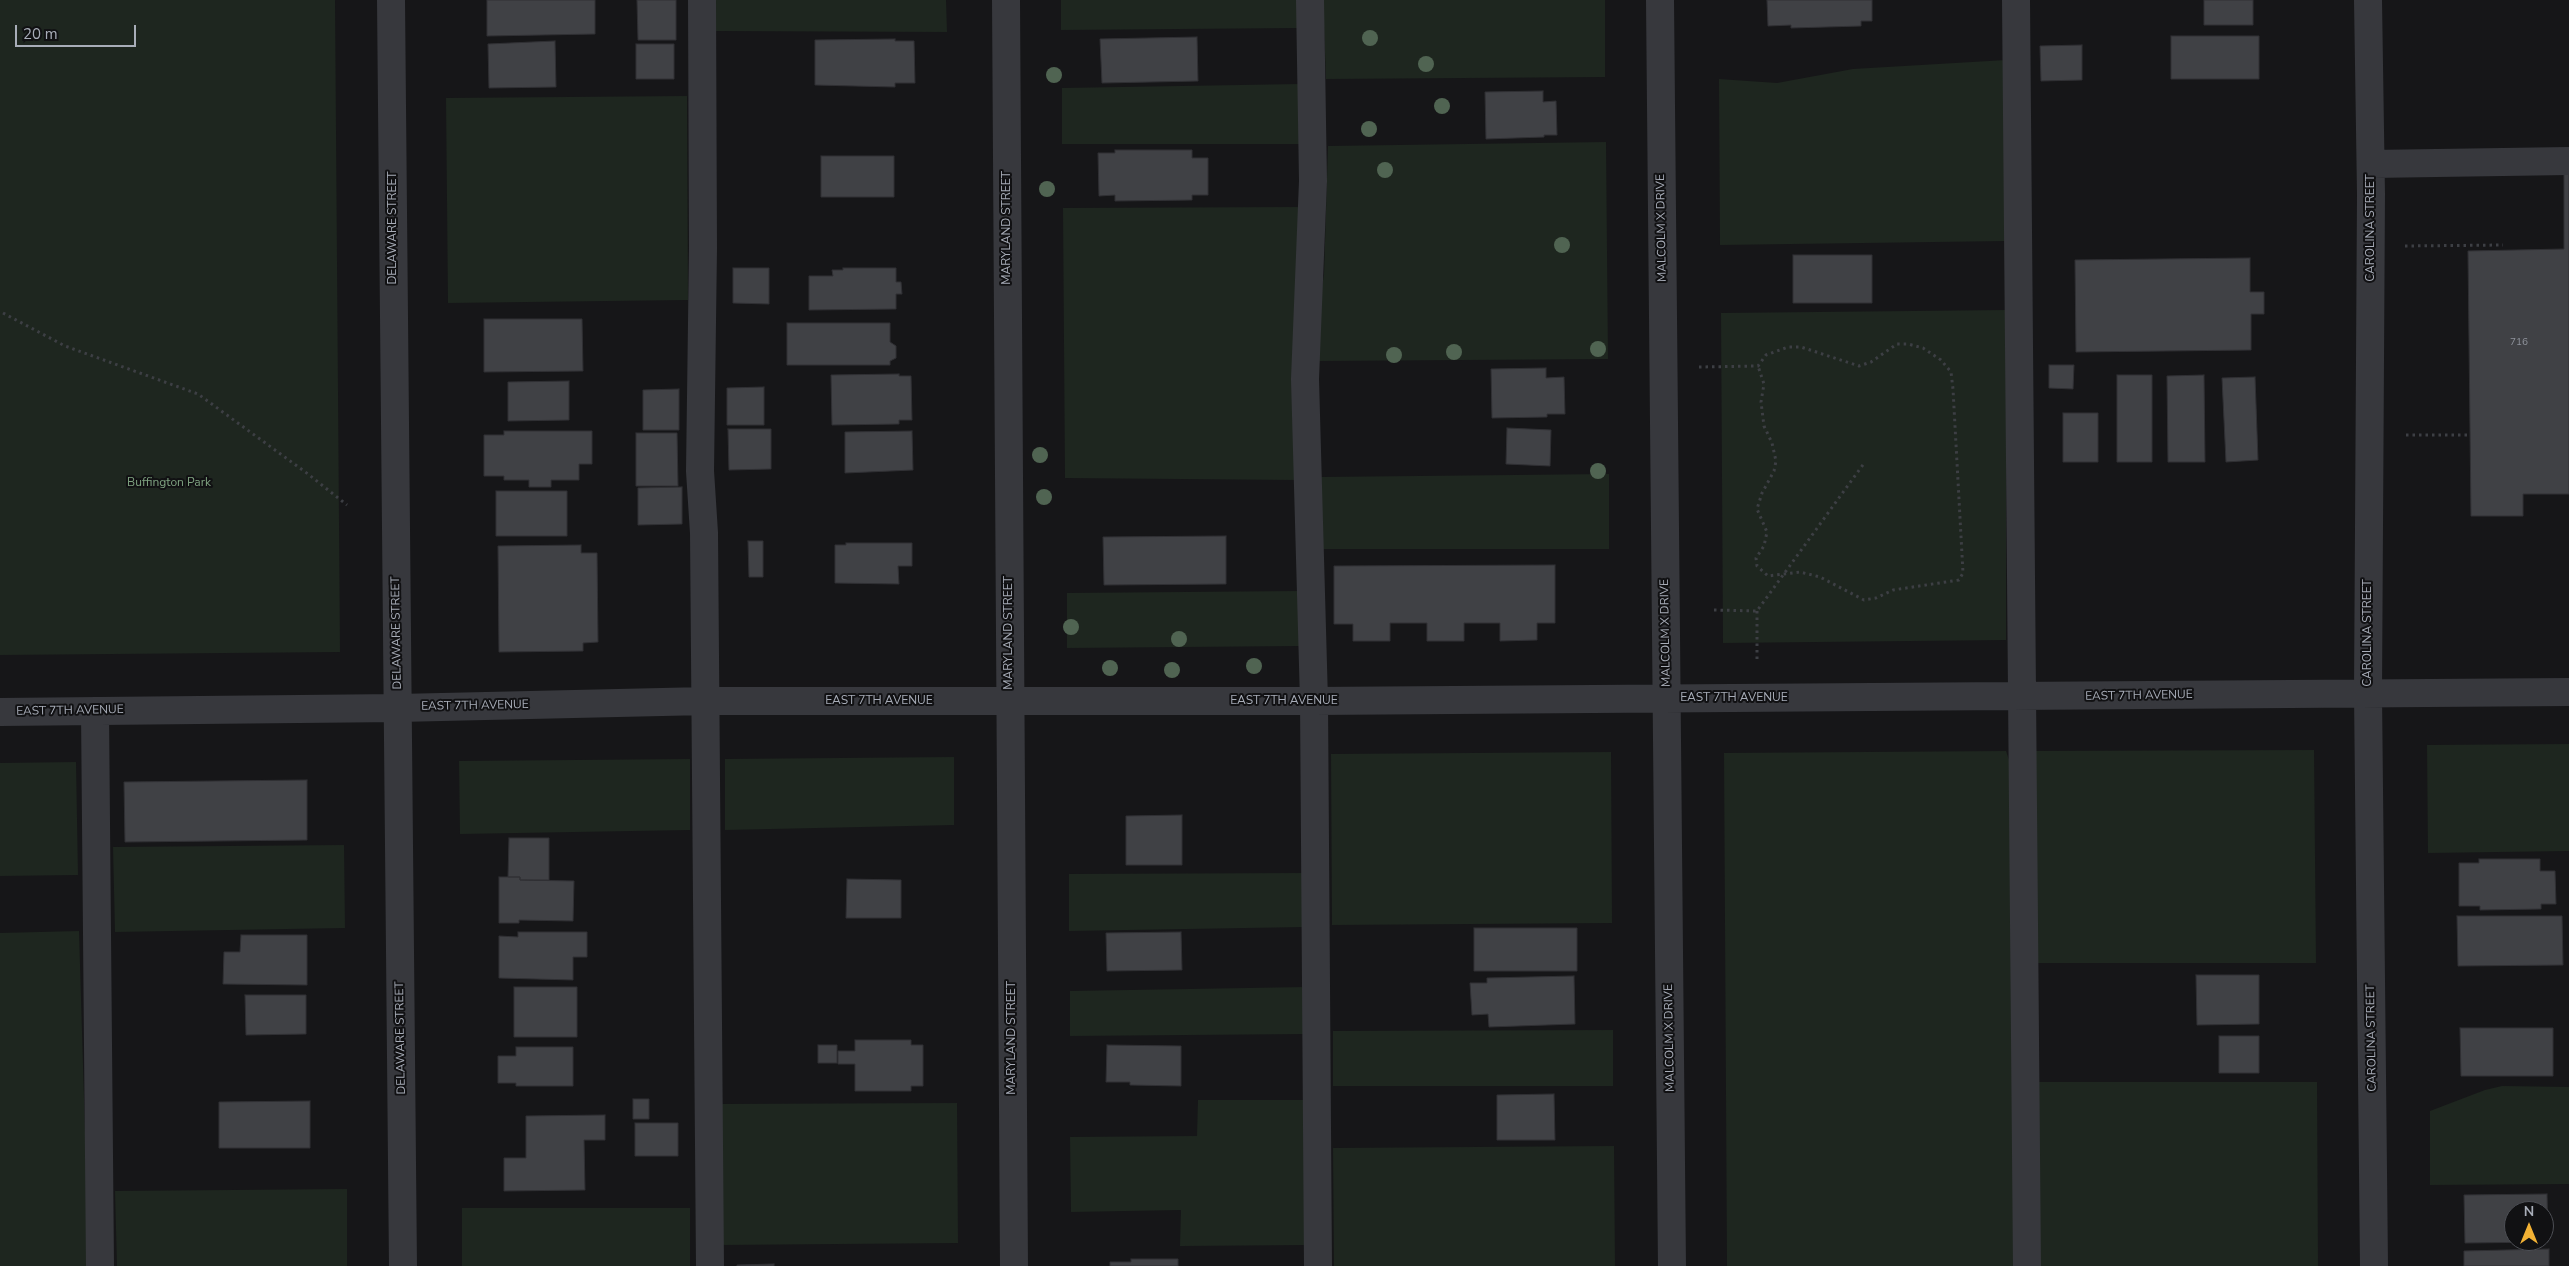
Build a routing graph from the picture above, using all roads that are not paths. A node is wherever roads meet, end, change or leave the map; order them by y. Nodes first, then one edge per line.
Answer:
1 (391, 0) edge
2 (702, 0) edge
3 (1006, 0) edge
4 (1310, 0) edge
5 (1660, 0) edge
6 (2016, 0) edge
7 (2368, 0) edge
8 (2569, 161) edge
9 (2371, 164) junction
10 (2569, 692) edge
11 (2368, 693) junction
12 (2022, 697) junction
13 (1666, 698) junction
14 (706, 701) junction
15 (1010, 702) junction
16 (1314, 702) junction
17 (398, 708) junction
18 (95, 711) junction
19 (0, 712) edge
20 (100, 1266) edge
21 (403, 1266) edge
22 (710, 1266) edge
23 (1014, 1266) edge
24 (1318, 1266) edge
25 (1672, 1266) edge
26 (2027, 1266) edge
27 (2374, 1266) edge

1 - 17 street, DELAWARE STREET
2 - 14 street
3 - 15 street, MARYLAND STREET
4 - 16 street
5 - 13 street, MALCOLM X DRIVE
6 - 12 street
7 - 9 street, CAROLINA STREET
8 - 9 street
9 - 11 street, CAROLINA STREET
10 - 11 street, EAST 7TH AVENUE
11 - 12 street, EAST 7TH AVENUE
11 - 27 street, CAROLINA STREET
12 - 13 street, EAST 7TH AVENUE
12 - 26 street
13 - 16 street, EAST 7TH AVENUE
13 - 25 street, MALCOLM X DRIVE
14 - 15 street, EAST 7TH AVENUE
14 - 17 street, EAST 7TH AVENUE
14 - 22 street
15 - 16 street, EAST 7TH AVENUE
15 - 23 street, MARYLAND STREET
16 - 24 street
17 - 18 street, EAST 7TH AVENUE
17 - 21 street, DELAWARE STREET
18 - 19 street, EAST 7TH AVENUE
18 - 20 street

